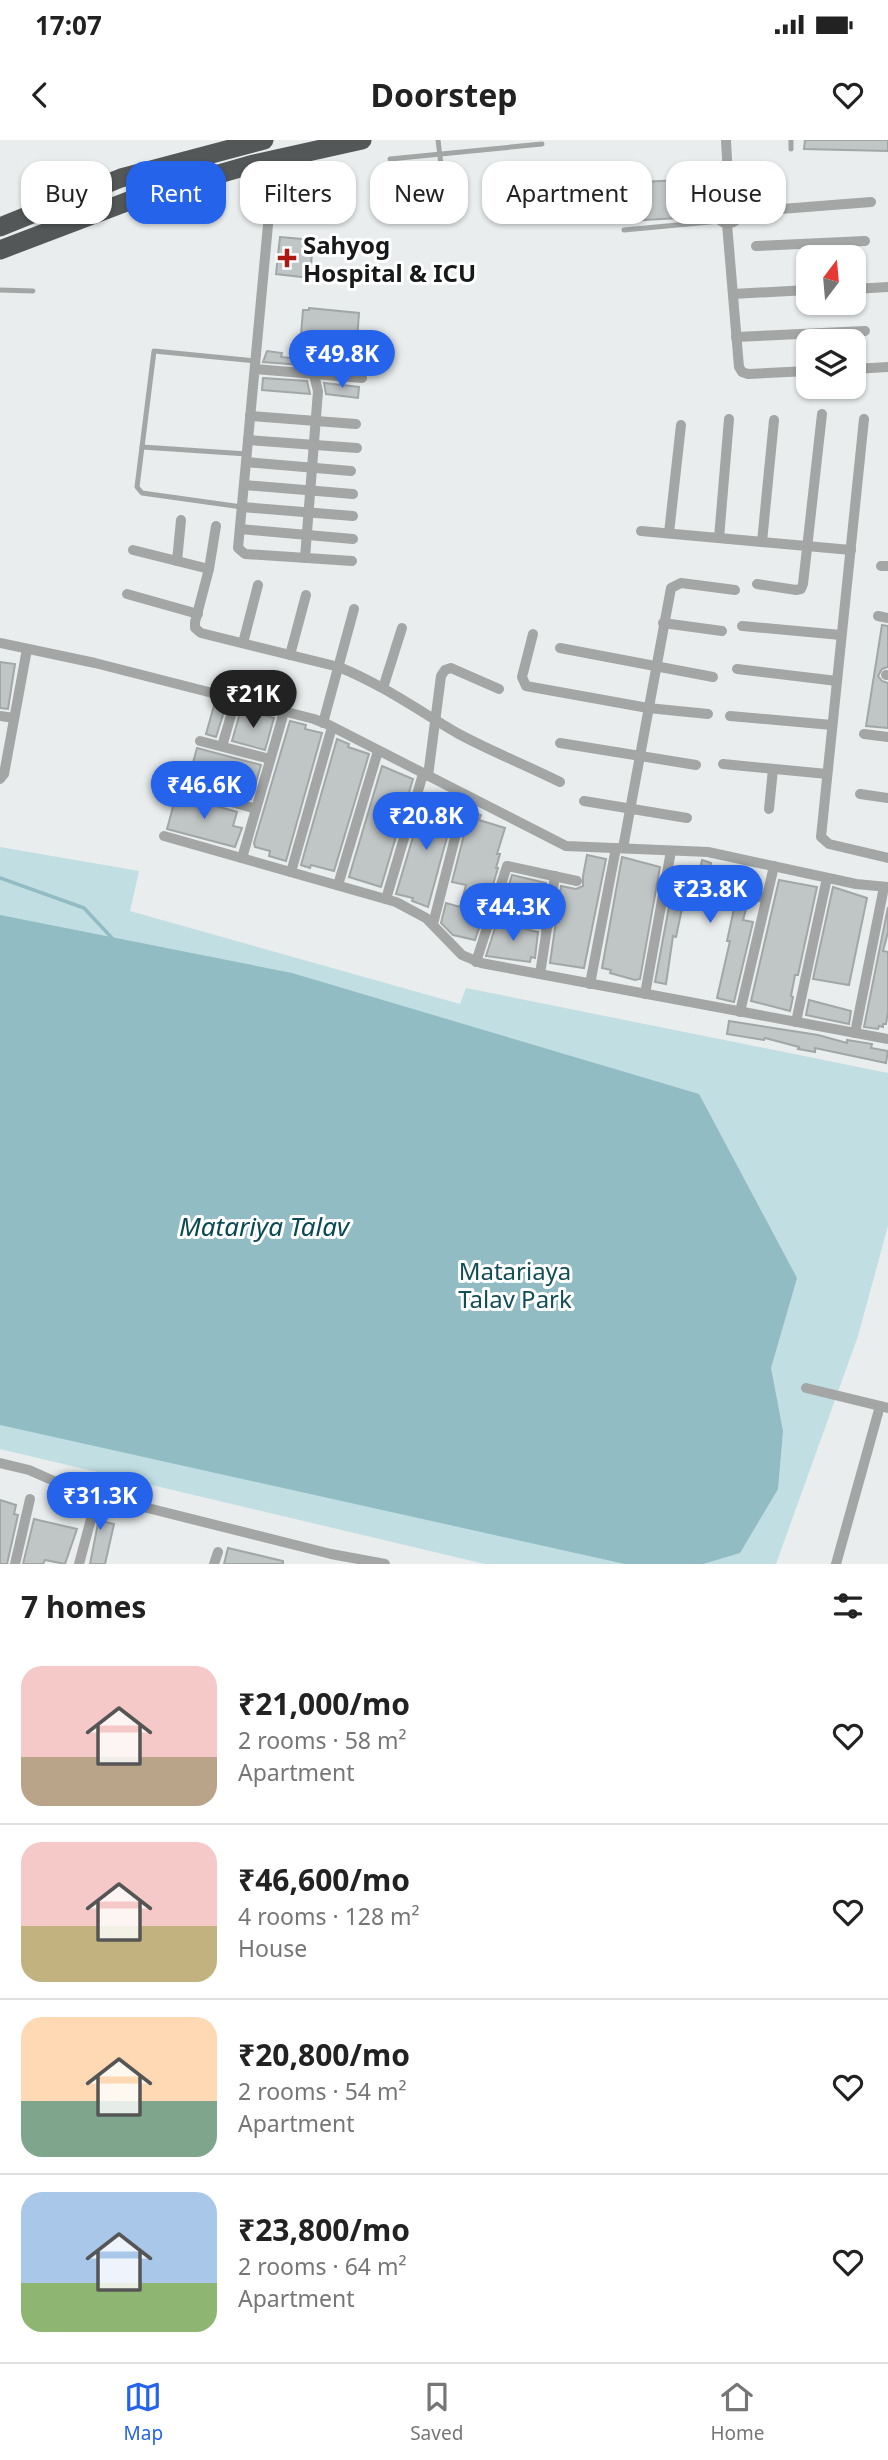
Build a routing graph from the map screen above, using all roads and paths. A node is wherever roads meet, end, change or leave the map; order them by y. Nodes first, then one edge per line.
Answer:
1 (264, 140) edge
2 (362, 140) edge
3 (438, 140) edge
4 (726, 140) edge
5 (791, 140) edge
6 (542, 144) dead end
7 (791, 149) dead end
8 (440, 154) junction
9 (390, 159) dead end
10 (274, 160) junction
11 (441, 161) edge
12 (727, 161) edge
13 (871, 202) dead end
14 (786, 209) edge
15 (709, 224) edge
16 (723, 224) edge
17 (0, 227) edge
18 (624, 230) dead end
19 (865, 241) dead end
20 (826, 243) joint
21 (756, 246) dead end
22 (0, 250) edge
23 (888, 287) edge
24 (866, 288) edge
25 (0, 290) edge
26 (796, 290) edge
27 (33, 291) dead end
28 (733, 293) junction
29 (796, 334) edge
30 (736, 337) junction
31 (255, 365) junction
32 (888, 367) edge
33 (866, 368) edge
34 (796, 372) edge
35 (314, 374) junction
36 (362, 378) dead end
37 (822, 414) dead end
38 (250, 415) junction
39 (729, 419) dead end
40 (864, 419) dead end
41 (774, 420) dead end
42 (315, 421) junction
43 (356, 424) dead end
44 (681, 425) dead end
45 (248, 440) junction
46 (313, 445) junction
47 (142, 447) junction
48 (357, 448) dead end
49 (246, 458) junction
50 (311, 468) junction
51 (351, 471) dead end
52 (244, 485) junction
53 (310, 491) junction
54 (353, 494) dead end
55 (242, 507) junction
56 (308, 513) junction
57 (353, 516) dead end
58 (181, 520) dead end
59 (215, 526) dead end
60 (240, 529) junction
61 (641, 531) dead end
62 (669, 534) junction
63 (307, 535) junction
64 (719, 538) junction
65 (353, 539) dead end
66 (762, 542) junction
67 (807, 546) junction
68 (133, 550) dead end
69 (850, 550) junction
70 (305, 558) junction
71 (177, 561) junction
72 (352, 561) dead end
73 (209, 569) junction
74 (757, 584) dead end
75 (258, 585) dead end
76 (735, 590) dead end
77 (127, 594) dead end
78 (306, 595) dead end
79 (355, 610) dead end
80 (198, 614) junction
81 (663, 624) junction
82 (742, 626) dead end
83 (402, 628) dead end
84 (722, 631) dead end
85 (533, 634) dead end
86 (841, 635) junction
87 (0, 643) edge
88 (243, 643) junction
89 (560, 648) dead end
90 (27, 649) junction
91 (290, 655) junction
92 (656, 666) junction
93 (338, 667) junction
94 (737, 669) dead end
95 (713, 677) dead end
96 (836, 681) junction
97 (383, 688) junction
98 (499, 689) dead end
99 (236, 699) junction
100 (648, 708) junction
101 (284, 712) junction
102 (708, 714) dead end
103 (0, 716) edge
104 (730, 716) dead end
105 (14, 718) junction
106 (435, 719) junction
107 (328, 725) junction
108 (832, 725) junction
109 (864, 734) dead end
110 (888, 737) edge
111 (201, 741) dead end
112 (560, 743) dead end
113 (222, 746) junction
114 (378, 751) junction
115 (639, 757) junction
116 (270, 759) junction
117 (723, 764) dead end
118 (696, 765) dead end
119 (773, 769) junction
120 (426, 775) junction
121 (827, 775) junction
122 (0, 779) edge
123 (560, 782) dead end
124 (184, 788) dead end
125 (860, 794) dead end
126 (466, 795) junction
127 (888, 798) edge
128 (584, 802) dead end
129 (769, 808) dead end
130 (256, 809) junction
131 (630, 809) junction
132 (687, 817) dead end
133 (164, 836) dead end
134 (619, 848) junction
135 (671, 851) junction
136 (242, 858) junction
137 (888, 858) edge
138 (774, 866) junction
139 (291, 872) junction
140 (555, 876) junction
141 (827, 878) junction
142 (577, 881) dead end
143 (692, 883) dead end
144 (338, 885) junction
145 (886, 887) edge
146 (766, 898) junction
147 (386, 899) junction
148 (491, 913) junction
149 (433, 924) junction
150 (548, 926) junction
151 (476, 962) junction
152 (540, 974) junction
153 (590, 984) junction
154 (645, 994) junction
155 (740, 1012) junction
156 (796, 1022) junction
157 (855, 1033) junction
158 (888, 1039) edge
159 (806, 1388) dead end
160 (884, 1406) edge
161 (0, 1464) edge
162 (30, 1499) dead end
163 (92, 1519) dead end
164 (218, 1552) dead end
165 (15, 1564) edge
166 (79, 1564) edge
167 (214, 1564) edge
168 (385, 1564) edge
169 (836, 1564) edge

1 - 17 highway
2 - 10 highway
3 - 8 lane
4 - 12 street
5 - 7 lane
6 - 8 lane
8 - 9 lane
8 - 11 lane
10 - 22 highway
10 - 31 street
13 - 14 street
15 - 18 lane
16 - 28 street
19 - 20 street
20 - 21 street
23 - 24 street
25 - 27 lane
26 - 28 street
28 - 30 street
29 - 30 street
30 - 34 street
31 - 35 street
31 - 38 street
31 - 47 lane
32 - 33 street
35 - 36 street
35 - 42 street
37 - 67 street
38 - 42 street
38 - 45 street
39 - 64 street
40 - 69 street
41 - 66 street
42 - 43 street
42 - 46 street
44 - 62 street
45 - 46 street
45 - 49 street
46 - 48 street
46 - 50 street
47 - 49 lane
47 - 55 lane
49 - 50 street
49 - 52 street
50 - 51 street
50 - 53 street
52 - 53 street
52 - 55 street
53 - 54 street
53 - 56 street
55 - 56 street
55 - 60 street
56 - 57 street
56 - 63 street
58 - 71 street
59 - 73 street
60 - 63 street
60 - 70 street
61 - 62 street
62 - 64 street
63 - 65 street
63 - 70 street
64 - 66 street
66 - 67 street
67 - 69 street
67 - 74 street
68 - 71 street
69 - 86 street
70 - 72 street
71 - 73 street
73 - 80 street
75 - 88 street
76 - 81 street
77 - 80 street
78 - 91 street
79 - 93 street
80 - 88 street
81 - 84 street
81 - 92 street
82 - 86 street
83 - 97 street
85 - 100 street
86 - 96 street
87 - 90 street
88 - 91 street
89 - 92 street
90 - 99 street
90 - 105 street
91 - 93 street
92 - 95 street
92 - 100 street
93 - 97 street
93 - 107 street
94 - 96 street
96 - 108 street
97 - 106 street
98 - 106 street
99 - 101 street
99 - 113 street
100 - 102 street
100 - 115 street
101 - 107 street
101 - 116 street
103 - 105 street
104 - 108 street
105 - 122 street
106 - 120 street
106 - 123 street
107 - 114 street
107 - 139 street
108 - 121 street
109 - 110 street
111 - 113 street
112 - 115 street
113 - 116 street
114 - 120 street
114 - 144 street
115 - 118 street
115 - 131 street
116 - 130 street
117 - 119 street
119 - 121 street
119 - 129 street
120 - 126 street
120 - 147 street
121 - 137 street
124 - 130 street
125 - 127 street
126 - 134 street
126 - 149 street
128 - 131 street
130 - 136 street
131 - 132 street
131 - 134 street
133 - 136 street
134 - 135 street
134 - 153 street
135 - 138 street
135 - 154 street
136 - 139 street
138 - 141 street
138 - 146 street
139 - 144 street
140 - 142 street
140 - 148 street
140 - 150 street
141 - 145 street
141 - 156 street
143 - 146 street
144 - 147 street
145 - 157 street
146 - 155 street
147 - 149 street
148 - 150 street
148 - 151 street
149 - 151 street
150 - 152 street
151 - 152 street
152 - 153 street
153 - 154 street
154 - 155 street
155 - 156 street
156 - 157 street
157 - 158 street
159 - 160 street
160 - 169 street
161 - 168 street
162 - 165 street
163 - 166 street
164 - 167 street

